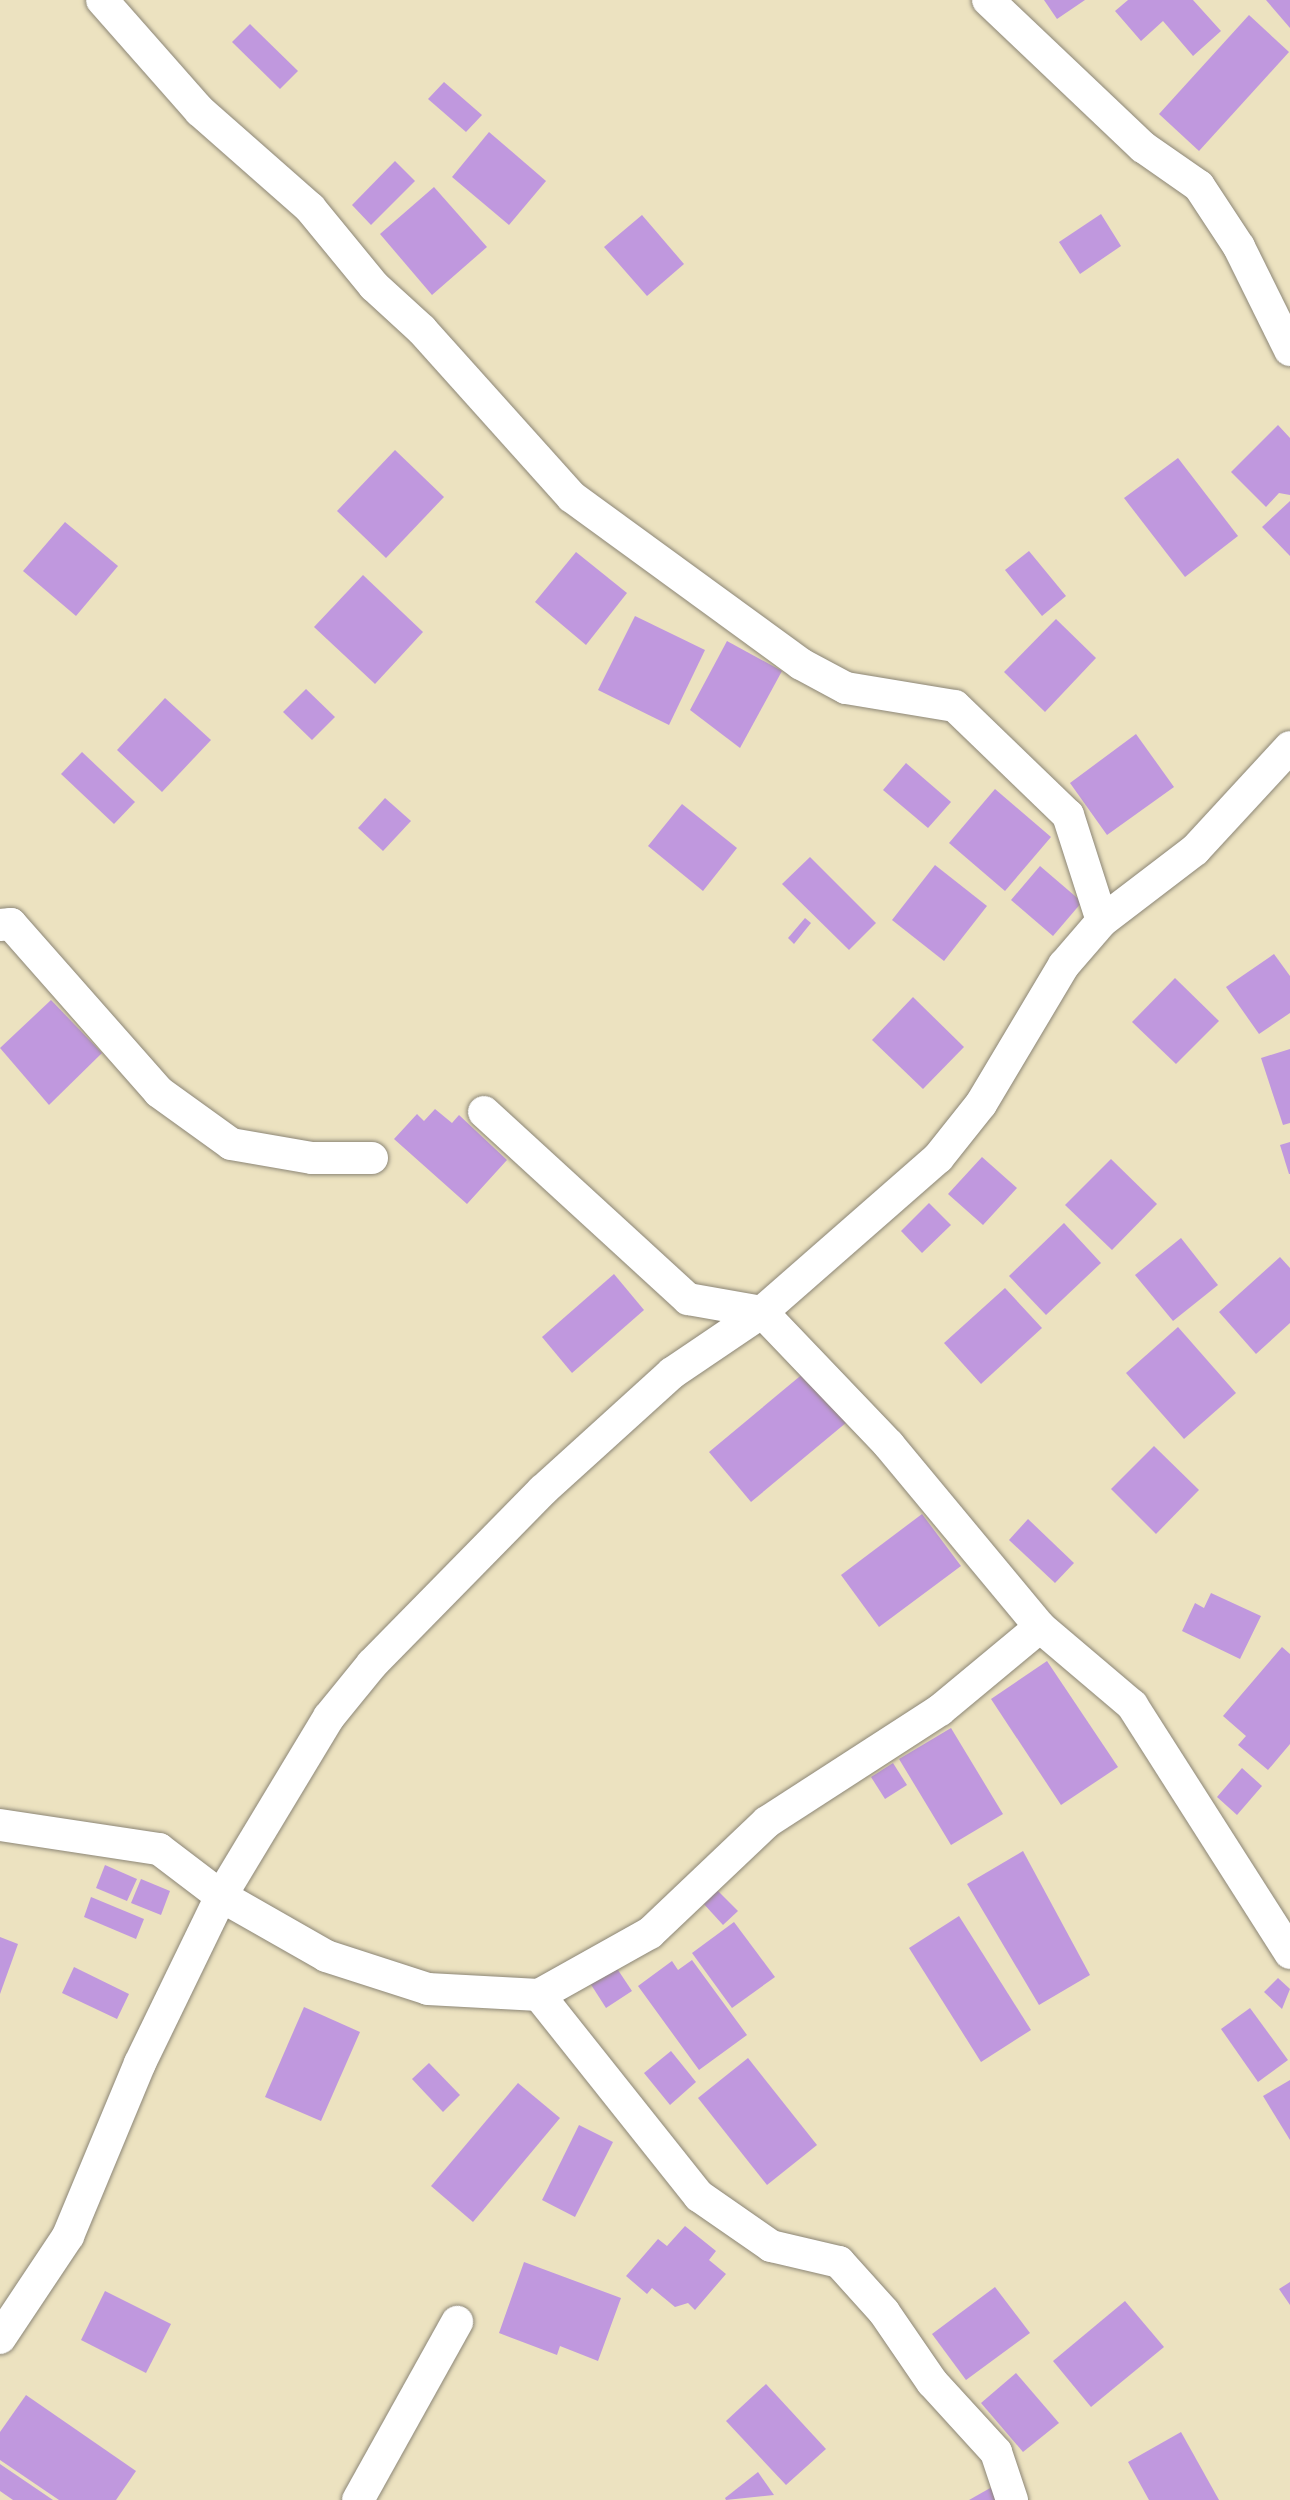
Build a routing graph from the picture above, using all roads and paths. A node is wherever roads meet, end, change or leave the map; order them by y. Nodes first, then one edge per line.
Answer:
1 (102, 0) edge
2 (988, 0) edge
3 (1290, 350) edge
4 (1290, 747) edge
5 (1102, 921) junction
6 (0, 925) edge
7 (484, 1112) dead end
8 (372, 1157) dead end
9 (762, 1312) junction
10 (1040, 1627) junction
11 (0, 1825) edge
12 (221, 1896) junction
13 (1290, 1953) edge
14 (539, 1995) junction
15 (457, 2322) dead end
16 (0, 2338) edge
17 (358, 2500) edge
18 (1012, 2500) edge

1 - 5 street
2 - 3 street
4 - 5 street
5 - 9 street
6 - 8 street
7 - 9 street
9 - 10 street
9 - 12 street
10 - 13 street
10 - 14 street
11 - 12 street
12 - 14 street
12 - 16 street
14 - 18 street
15 - 17 street

